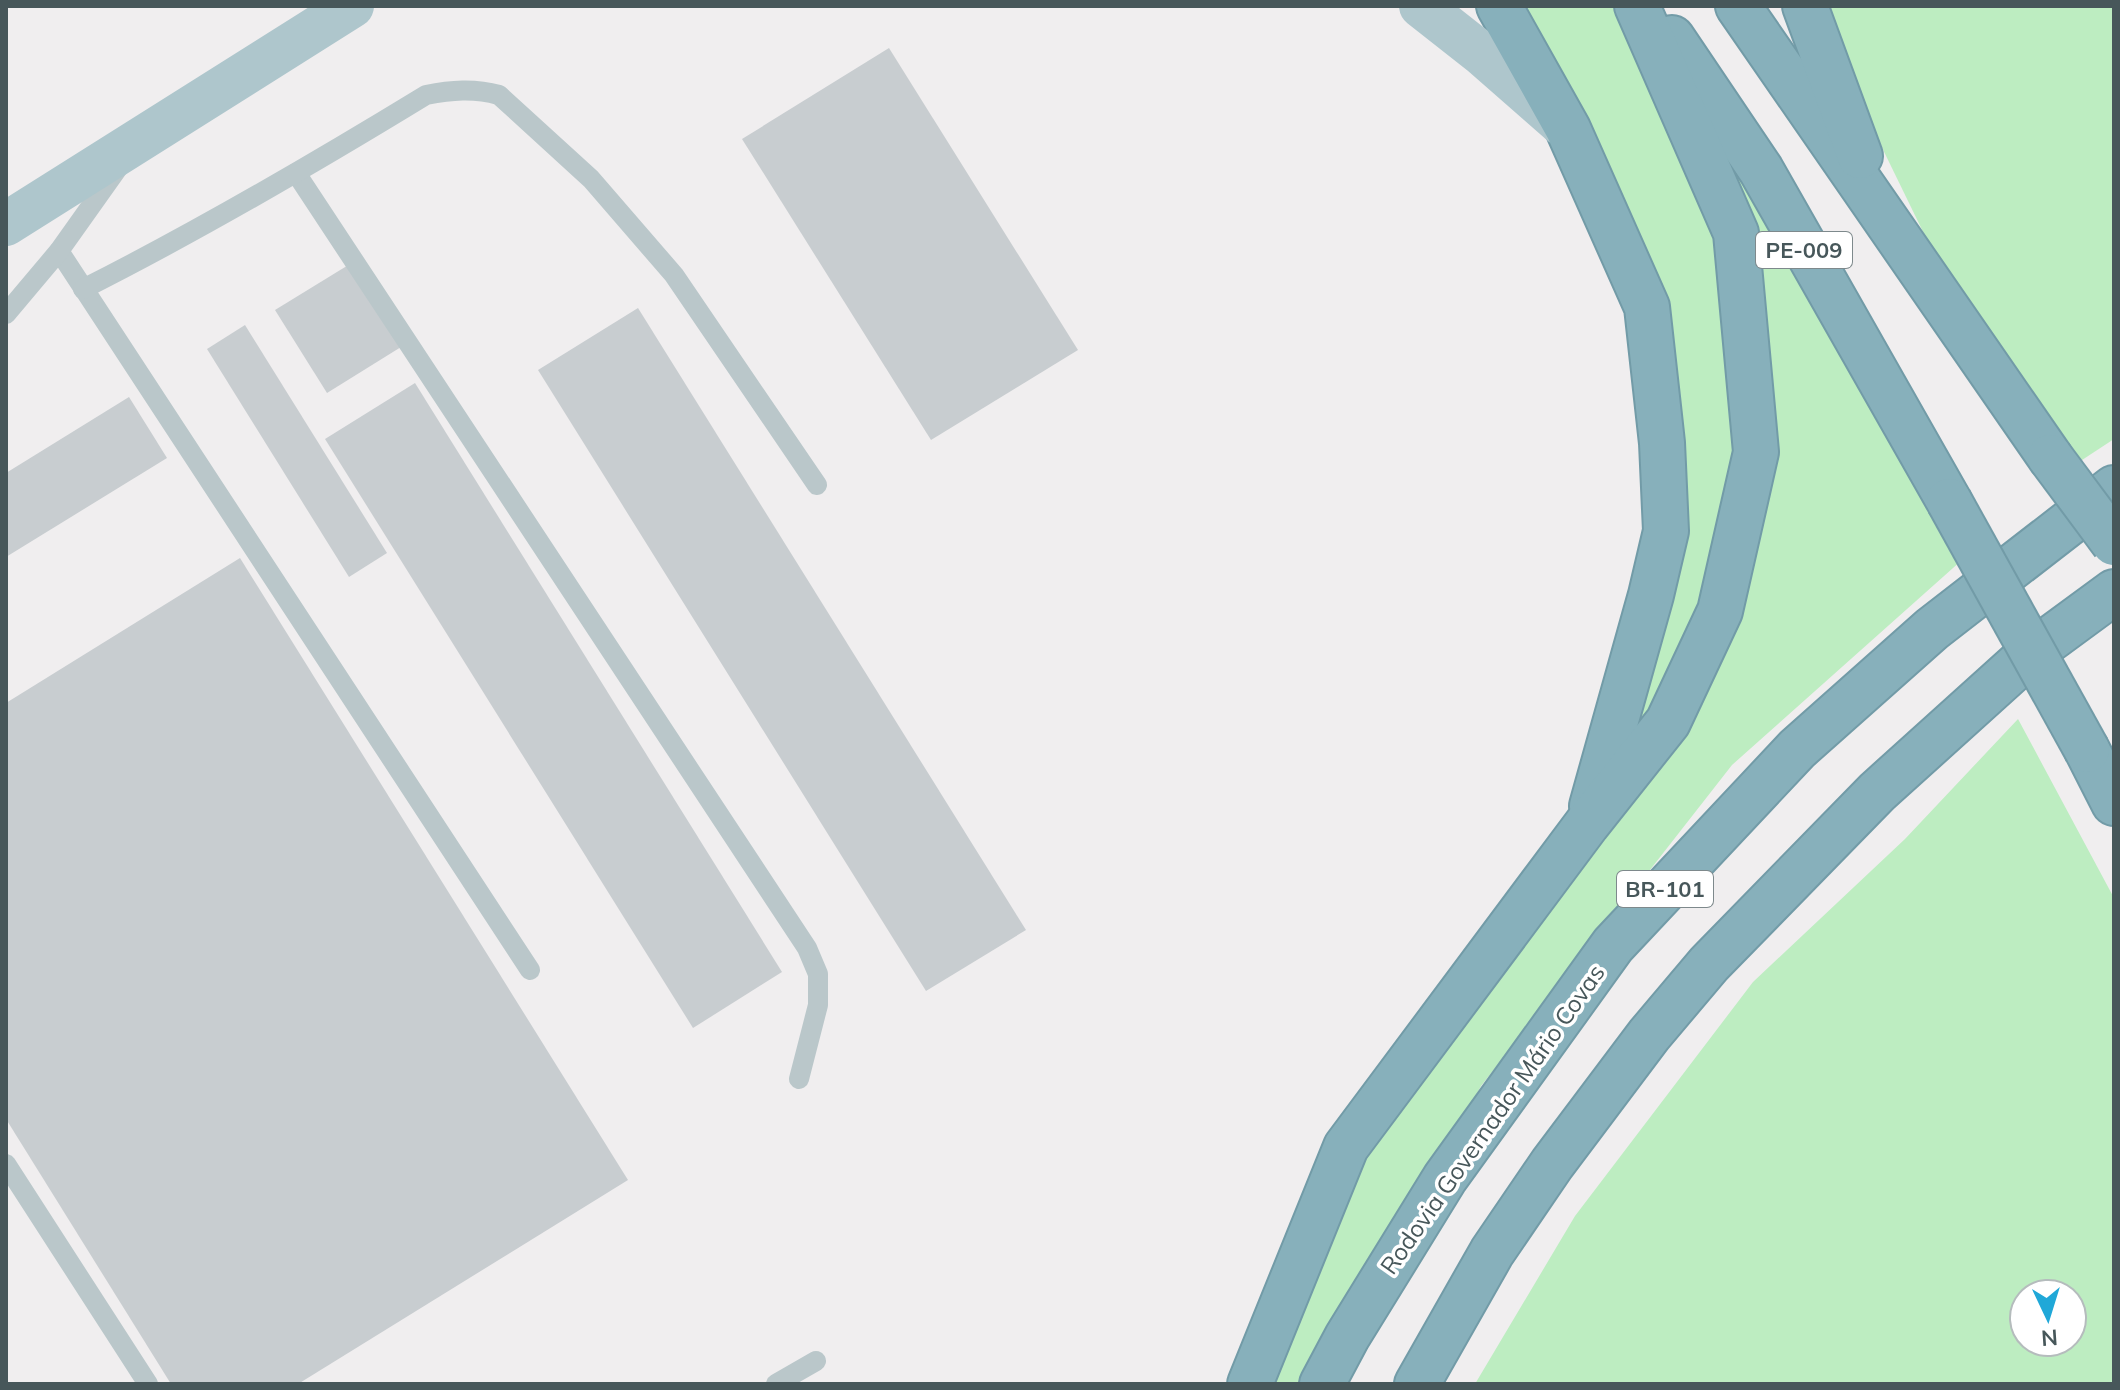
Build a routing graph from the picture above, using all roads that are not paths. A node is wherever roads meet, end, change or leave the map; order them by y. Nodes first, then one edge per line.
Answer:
1 (1421, 6) edge
2 (1499, 6) edge
3 (1637, 6) edge
4 (1651, 6) edge
5 (1738, 6) edge
6 (1805, 6) edge
7 (341, 10) edge
8 (1568, 129) junction
9 (134, 145) junction
10 (296, 173) junction
11 (6, 224) edge
12 (1887, 225) junction
13 (59, 251) junction
14 (83, 289) junction
15 (6, 314) edge
16 (817, 485) dead end
17 (2114, 488) edge
18 (2114, 543) edge
19 (2114, 592) edge
20 (2114, 803) edge
21 (1587, 824) junction
22 (530, 970) dead end
23 (799, 1079) dead end
24 (6, 1164) edge
25 (816, 1361) dead end
26 (148, 1384) edge
27 (776, 1384) edge
28 (1250, 1384) edge
29 (1322, 1384) edge
30 (1417, 1384) edge

1 - 8 main road
2 - 8 highway
3 - 21 highway
4 - 20 highway, PE-009, bridge
5 - 12 highway, PE-009
6 - 12 highway
7 - 9 main road
8 - 21 highway
9 - 11 main road
9 - 13 lane
10 - 14 lane
10 - 16 lane
10 - 23 lane
12 - 18 highway, PE-009, bridge
13 - 14 lane
13 - 15 lane
14 - 22 lane
17 - 29 highway, Rodovia Governador Mário Covas / BR-101
19 - 30 highway, BR-101
21 - 28 highway
24 - 26 lane
25 - 27 lane

